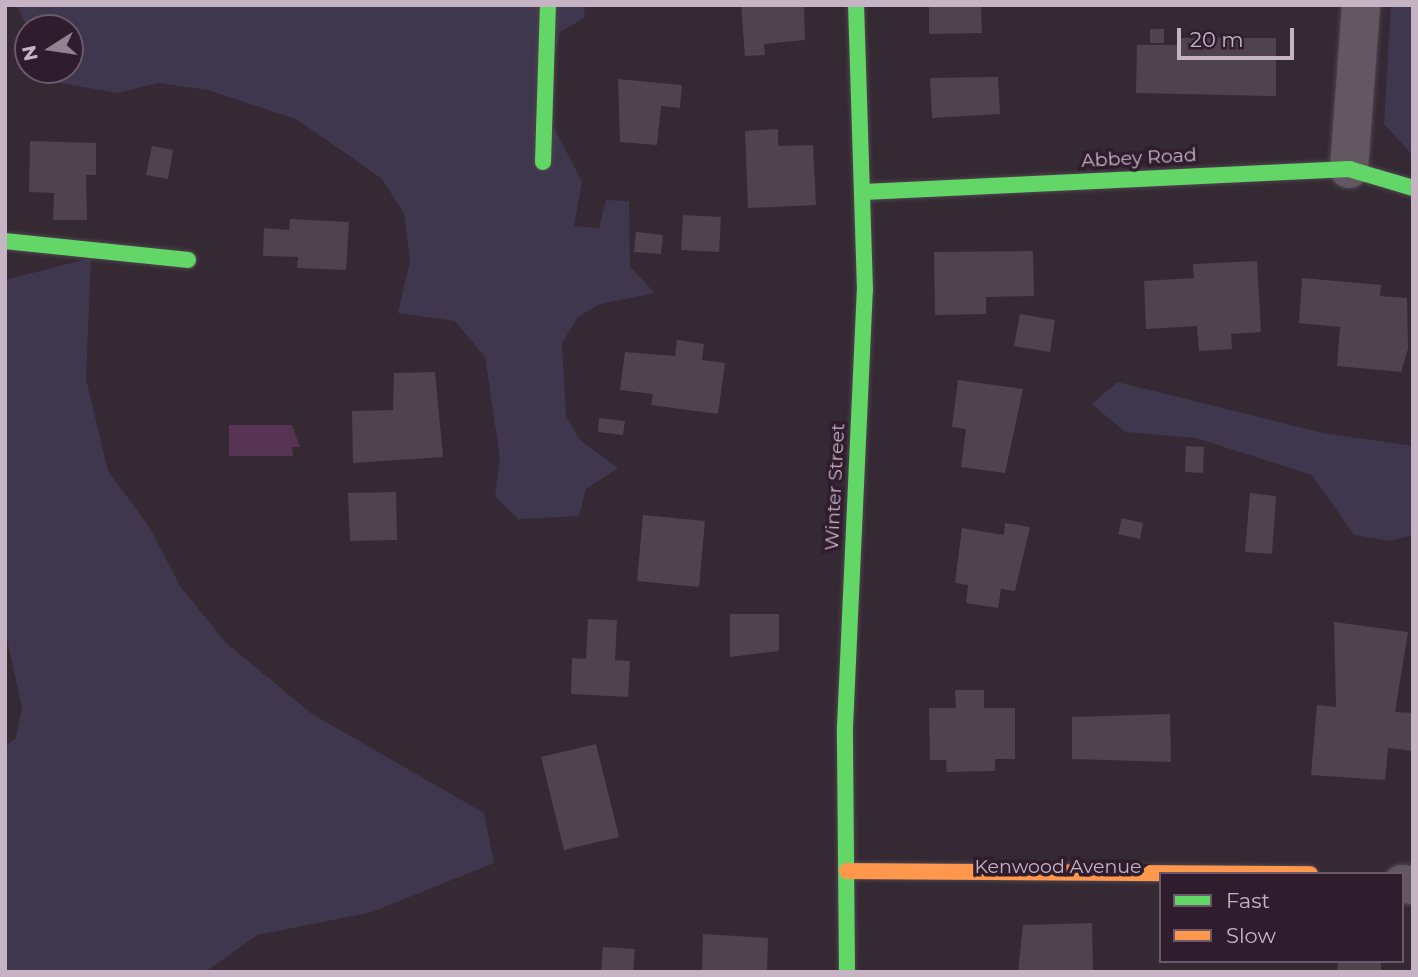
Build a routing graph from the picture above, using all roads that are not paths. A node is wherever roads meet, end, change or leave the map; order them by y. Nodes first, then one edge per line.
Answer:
1 (548, 5) edge
2 (856, 5) edge
3 (1361, 5) edge
4 (543, 162) dead end
5 (1349, 169) junction
6 (1413, 188) edge
7 (864, 192) junction
8 (5, 242) edge
9 (188, 260) dead end
10 (847, 871) junction
11 (1267, 872) edge
12 (847, 972) edge

1 - 4 street
2 - 7 street, Winter Street
3 - 5 street
5 - 6 street, Abbey Road
5 - 7 street, Abbey Road
7 - 10 street, Winter Street
8 - 9 street
10 - 11 street, Kenwood Avenue
10 - 12 street, Winter Street

